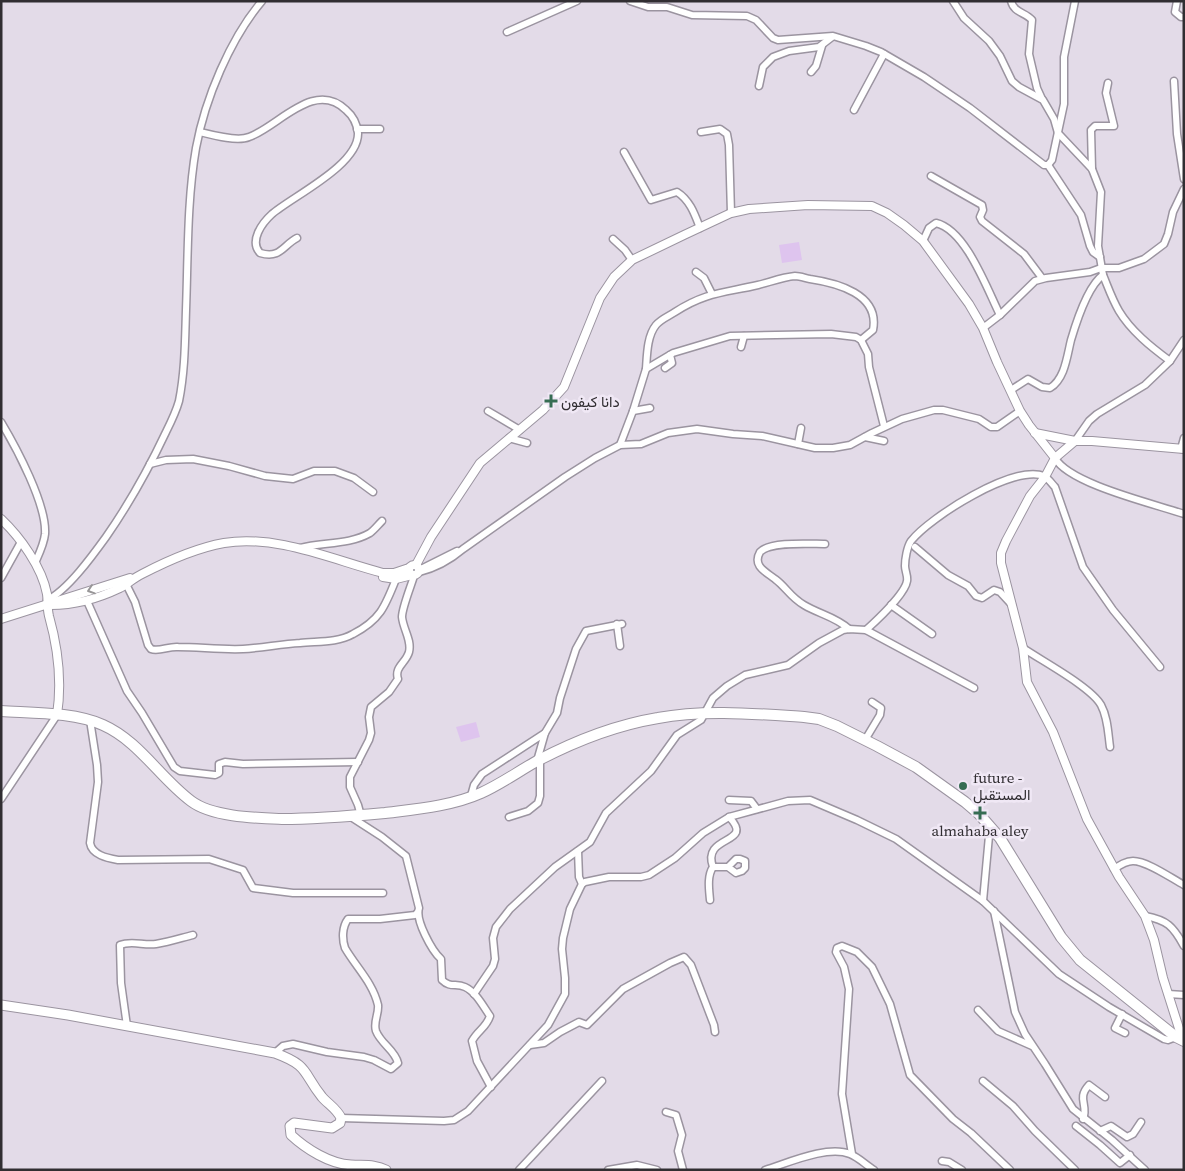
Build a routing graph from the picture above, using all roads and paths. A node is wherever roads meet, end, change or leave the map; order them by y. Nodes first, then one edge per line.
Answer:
1 (262, 1) edge
2 (577, 1) edge
3 (630, 1) edge
4 (953, 1) edge
5 (1011, 1) edge
6 (1075, 1) edge
7 (1177, 1) edge
8 (1184, 17) edge
9 (507, 32) dead end
10 (833, 36) junction
11 (822, 46) junction
12 (884, 54) junction
13 (811, 72) dead end
14 (1174, 81) dead end
15 (1108, 83) dead end
16 (759, 86) dead end
17 (1043, 100) junction
18 (854, 110) dead end
19 (357, 129) junction
20 (380, 129) dead end
21 (200, 132) junction
22 (701, 132) dead end
23 (1058, 133) junction
24 (624, 152) dead end
25 (1048, 165) junction
26 (1092, 169) junction
27 (931, 176) dead end
28 (1184, 179) edge
29 (1184, 189) edge
30 (731, 214) junction
31 (700, 228) junction
32 (297, 238) dead end
33 (613, 239) dead end
34 (923, 242) junction
35 (1100, 257) junction
36 (632, 260) junction
37 (696, 272) dead end
38 (1102, 272) junction
39 (1042, 278) junction
40 (712, 294) junction
41 (1000, 315) junction
42 (983, 328) junction
43 (744, 336) junction
44 (860, 340) junction
45 (1184, 340) edge
46 (741, 347) dead end
47 (670, 355) junction
48 (1170, 361) junction
49 (665, 368) dead end
50 (646, 369) junction
51 (1011, 390) junction
52 (650, 408) dead end
53 (488, 411) dead end
54 (633, 411) junction
55 (1020, 411) junction
56 (1, 422) edge
57 (884, 426) junction
58 (801, 428) dead end
59 (520, 430) junction
60 (1035, 433) junction
61 (864, 437) junction
62 (509, 438) junction
63 (1184, 438) edge
64 (884, 441) dead end
65 (1075, 441) junction
66 (527, 443) dead end
67 (798, 444) junction
68 (620, 445) junction
69 (1183, 449) edge
70 (1055, 458) junction
71 (150, 464) junction
72 (1046, 477) junction
73 (373, 492) dead end
74 (1184, 514) edge
75 (1, 519) edge
76 (382, 522) dead end
77 (21, 542) junction
78 (825, 544) dead end
79 (915, 547) dead end
80 (297, 549) junction
81 (35, 563) junction
82 (353, 566) junction
83 (416, 571) junction
84 (136, 577) junction
85 (1, 578) edge
86 (396, 579) junction
87 (126, 584) junction
88 (87, 601) junction
89 (47, 602) junction
90 (891, 604) junction
91 (1012, 605) junction
92 (1, 619) edge
93 (849, 628) junction
94 (866, 630) junction
95 (932, 634) dead end
96 (620, 646) dead end
97 (1023, 648) junction
98 (1160, 667) dead end
99 (974, 688) dead end
100 (872, 702) dead end
101 (1, 711) edge
102 (705, 714) junction
103 (57, 715) junction
104 (90, 720) junction
105 (545, 733) junction
106 (865, 740) junction
107 (1110, 747) dead end
108 (539, 760) junction
109 (358, 762) junction
110 (471, 796) junction
111 (1, 799) edge
112 (729, 800) dead end
113 (757, 809) junction
114 (356, 816) junction
115 (509, 817) dead end
116 (729, 817) junction
117 (990, 825) junction
118 (578, 851) junction
119 (713, 867) junction
120 (728, 867) dead end
121 (1114, 869) junction
122 (582, 884) junction
123 (1184, 885) edge
124 (383, 893) dead end
125 (710, 900) dead end
126 (983, 901) junction
127 (994, 910) junction
128 (418, 912) junction
129 (1145, 916) junction
130 (193, 935) dead end
131 (1184, 946) edge
132 (474, 994) junction
133 (1168, 994) junction
134 (1184, 995) edge
135 (1, 1005) edge
136 (978, 1010) dead end
137 (1122, 1014) junction
138 (127, 1026) junction
139 (716, 1032) dead end
140 (1125, 1033) dead end
141 (1181, 1039) edge
142 (530, 1044) junction
143 (1032, 1046) junction
144 (275, 1053) junction
145 (602, 1081) dead end
146 (983, 1082) dead end
147 (491, 1087) junction
148 (1106, 1097) dead end
149 (666, 1112) dead end
150 (341, 1118) junction
151 (1083, 1119) junction
152 (1141, 1122) dead end
153 (1076, 1126) dead end
154 (1100, 1131) junction
155 (852, 1154) junction
156 (1130, 1155) junction
157 (942, 1161) dead end
158 (866, 1167) edge
159 (386, 1170) edge
160 (519, 1170) edge
161 (608, 1170) edge
162 (657, 1170) edge
163 (683, 1170) edge
164 (765, 1170) edge
165 (874, 1170) edge
166 (962, 1170) edge
167 (1010, 1170) edge
168 (1075, 1170) edge
169 (1145, 1170) edge

1 - 21 street
2 - 9 street
3 - 10 street
4 - 17 street
5 - 17 street
6 - 23 street
7 - 8 street
10 - 11 street
10 - 12 street
11 - 13 street
11 - 16 street
12 - 18 street
12 - 25 street
14 - 28 street
15 - 26 street
17 - 23 street
19 - 20 street
19 - 21 street
19 - 32 street
21 - 71 street
22 - 30 street
23 - 25 street
23 - 26 street
24 - 31 street
25 - 35 street
26 - 35 street
27 - 39 street
29 - 38 street
30 - 31 street
30 - 34 street
31 - 36 street
33 - 36 street
34 - 41 street
34 - 42 street
35 - 38 street
36 - 59 street
37 - 40 street
38 - 39 street
38 - 48 street
38 - 51 street
39 - 41 street
40 - 44 street
40 - 50 street
41 - 42 street
42 - 51 street
43 - 44 street
43 - 46 street
43 - 47 street
44 - 57 street
45 - 48 street
47 - 49 street
47 - 50 street
48 - 65 street
50 - 54 street
51 - 55 street
52 - 54 street
53 - 59 street
54 - 68 street
55 - 57 street
55 - 60 street
56 - 81 street
57 - 61 street
58 - 67 street
59 - 62 street
60 - 65 street
60 - 70 street
61 - 64 street
61 - 67 street
62 - 66 street
62 - 83 street
63 - 69 street
65 - 69 street
65 - 70 street
67 - 68 street
68 - 83 street
70 - 72 street
70 - 74 street
71 - 73 street
71 - 89 street
72 - 90 street
72 - 91 street
72 - 98 street
75 - 77 street
76 - 80 street
77 - 81 street
77 - 85 street
78 - 93 street
79 - 91 street
80 - 82 street
80 - 84 street
81 - 89 street
82 - 83 street
82 - 86 street
83 - 86 street
83 - 109 street
84 - 87 street
84 -> 89 street
86 - 87 street
87 - 88 street
88 - 89 street
88 - 109 street
89 - 92 street
89 - 103 street
90 - 94 street
90 - 95 street
91 - 97 street
93 - 94 street
93 - 102 street
94 - 99 street
96 - 105 street
97 - 107 street
97 - 121 street
100 - 106 street
101 - 103 main road
102 - 106 main road
102 - 108 main road
102 - 118 street
103 - 104 main road
103 - 111 street
104 - 114 main road
104 - 124 street
105 - 108 street
105 - 110 street
106 - 117 main road
108 - 110 main road
108 - 115 street
109 - 114 street
110 - 114 main road
112 - 113 street
113 - 116 street
113 - 126 street
114 - 128 street
116 - 119 street
116 - 122 street
117 - 126 street
117 - 141 main road
118 - 122 street
118 - 132 street
119 - 120 street
119 - 125 street
121 - 123 street
121 - 129 street
122 - 142 street
126 - 127 street
127 - 137 street
127 - 143 street
128 - 132 street
128 - 144 street
129 - 131 street
129 - 133 street
130 - 138 street
132 - 147 street
133 - 134 street
133 - 141 street
135 - 138 main road
136 - 143 street
137 - 140 street
137 - 141 street
138 - 144 main road
139 - 142 street
142 - 147 street
143 - 151 street
144 - 150 main road
145 - 160 street
146 - 168 street
147 - 150 street
148 - 151 street
149 - 163 street
150 - 159 main road
151 - 154 street
152 - 154 street
153 - 156 street
154 - 156 street
155 - 158 street
155 - 164 street
155 - 167 street
156 - 169 street
157 - 166 street
158 - 165 street
161 - 162 street

